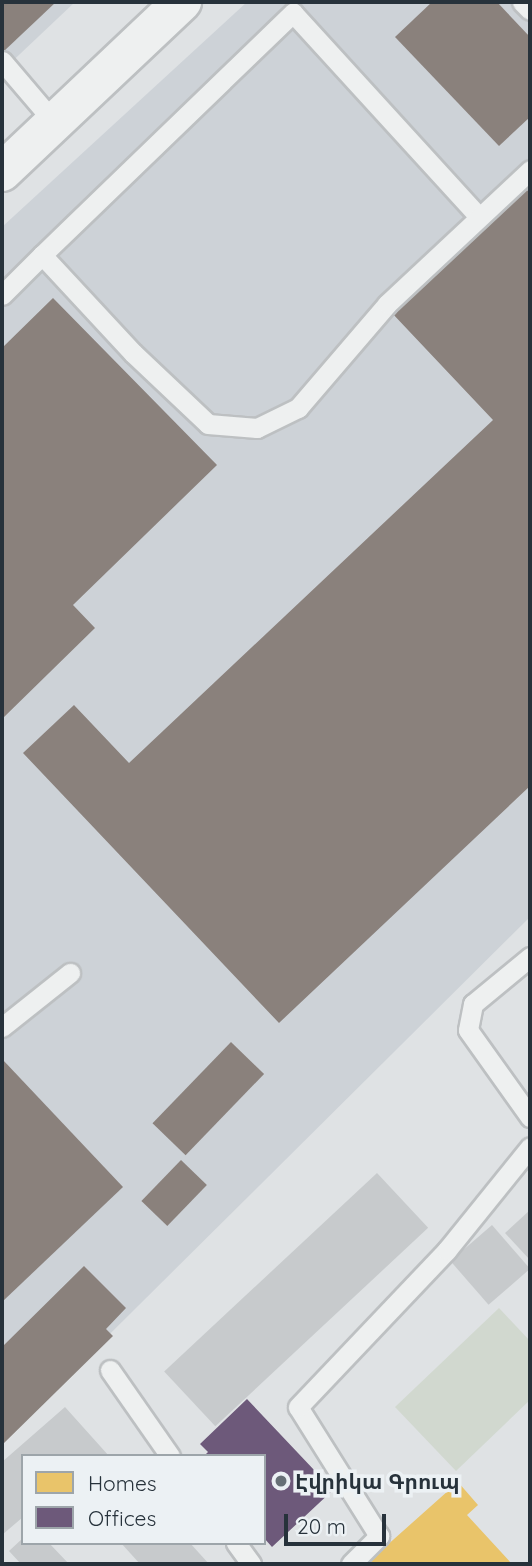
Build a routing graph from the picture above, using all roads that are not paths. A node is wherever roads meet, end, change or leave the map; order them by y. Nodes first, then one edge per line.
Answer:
1 (182, 2) edge
2 (522, 2) edge
3 (299, 7) edge
4 (530, 10) edge
5 (2, 61) edge
6 (54, 122) junction
7 (530, 170) edge
8 (2, 172) edge
9 (479, 217) junction
10 (42, 255) junction
11 (2, 295) edge
12 (530, 957) edge
13 (70, 973) dead end
14 (2, 1027) edge
15 (530, 1117) edge
16 (530, 1147) edge
17 (110, 1370) dead end
18 (169, 1454) edge
19 (237, 1545) edge
20 (251, 1564) edge
21 (351, 1564) edge

1 - 6 street
2 - 4 lane
3 - 9 lane
3 - 10 lane
5 - 6 lane
6 - 8 street
7 - 9 lane
9 - 10 lane
10 - 11 lane
12 - 15 lane
13 - 14 lane
16 - 21 lane
17 - 18 lane
19 - 20 lane

